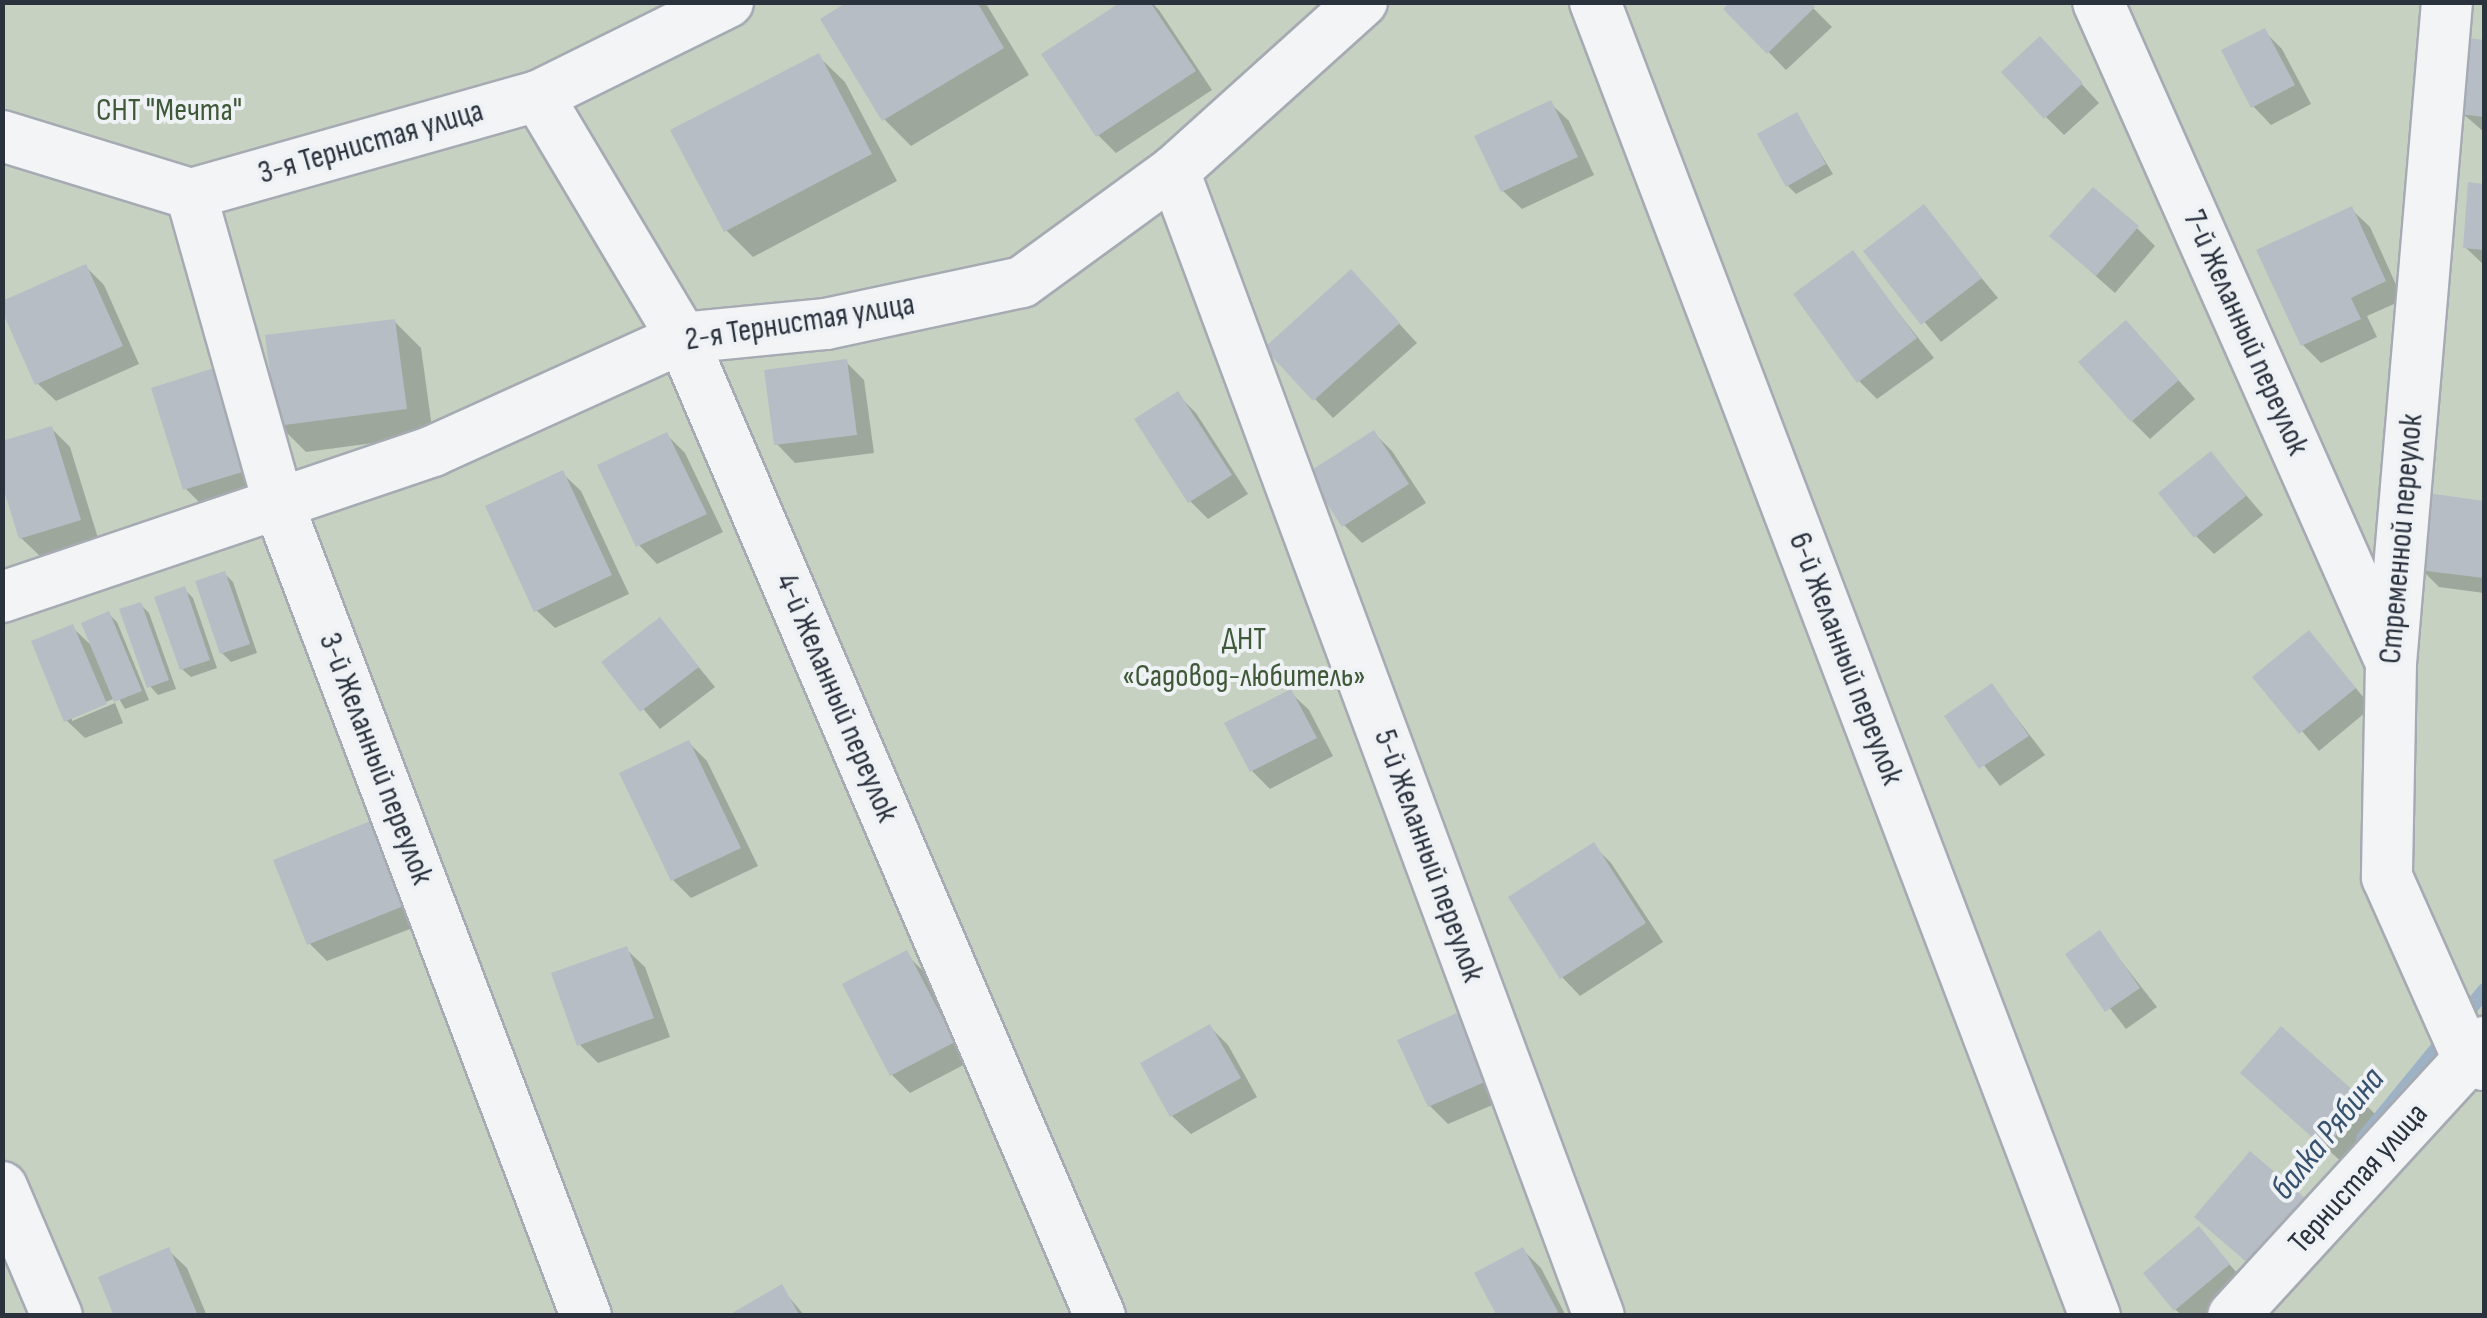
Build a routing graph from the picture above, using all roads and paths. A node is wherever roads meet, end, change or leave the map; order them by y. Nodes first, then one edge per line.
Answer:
1 (728, 2) edge
2 (1362, 2) edge
3 (1595, 2) edge
4 (2098, 2) edge
5 (2447, 2) edge
6 (538, 96) junction
7 (2, 136) edge
8 (1174, 171) junction
9 (192, 194) junction
10 (682, 338) junction
11 (280, 506) junction
12 (2, 597) edge
13 (2391, 663) junction
14 (2479, 1055) edge
15 (2, 1186) edge
16 (56, 1316) edge
17 (586, 1316) edge
18 (1100, 1316) edge
19 (1599, 1316) edge
20 (2095, 1316) edge
21 (2233, 1316) edge

1 - 6 street, 3-я Тернистая улица
2 - 8 street, 2-я Тернистая улица
3 - 20 street, 6-й Желанный переулок
4 - 13 street, 7-й Желанный переулок
5 - 13 street, Стременной переулок
6 - 9 street, 3-я Тернистая улица
6 - 10 street, 4-й Желанный переулок
7 - 9 street
8 - 10 street, 2-я Тернистая улица
8 - 19 street, 5-й Желанный переулок
9 - 11 street, 3-й Желанный переулок
10 - 11 street, 2-я Тернистая улица
10 - 18 street, 4-й Желанный переулок
11 - 12 street, 2-я Тернистая улица
11 - 17 street, 3-й Желанный переулок
13 - 14 street, Стременной переулок
14 - 21 street, Тернистая улица
15 - 16 street

